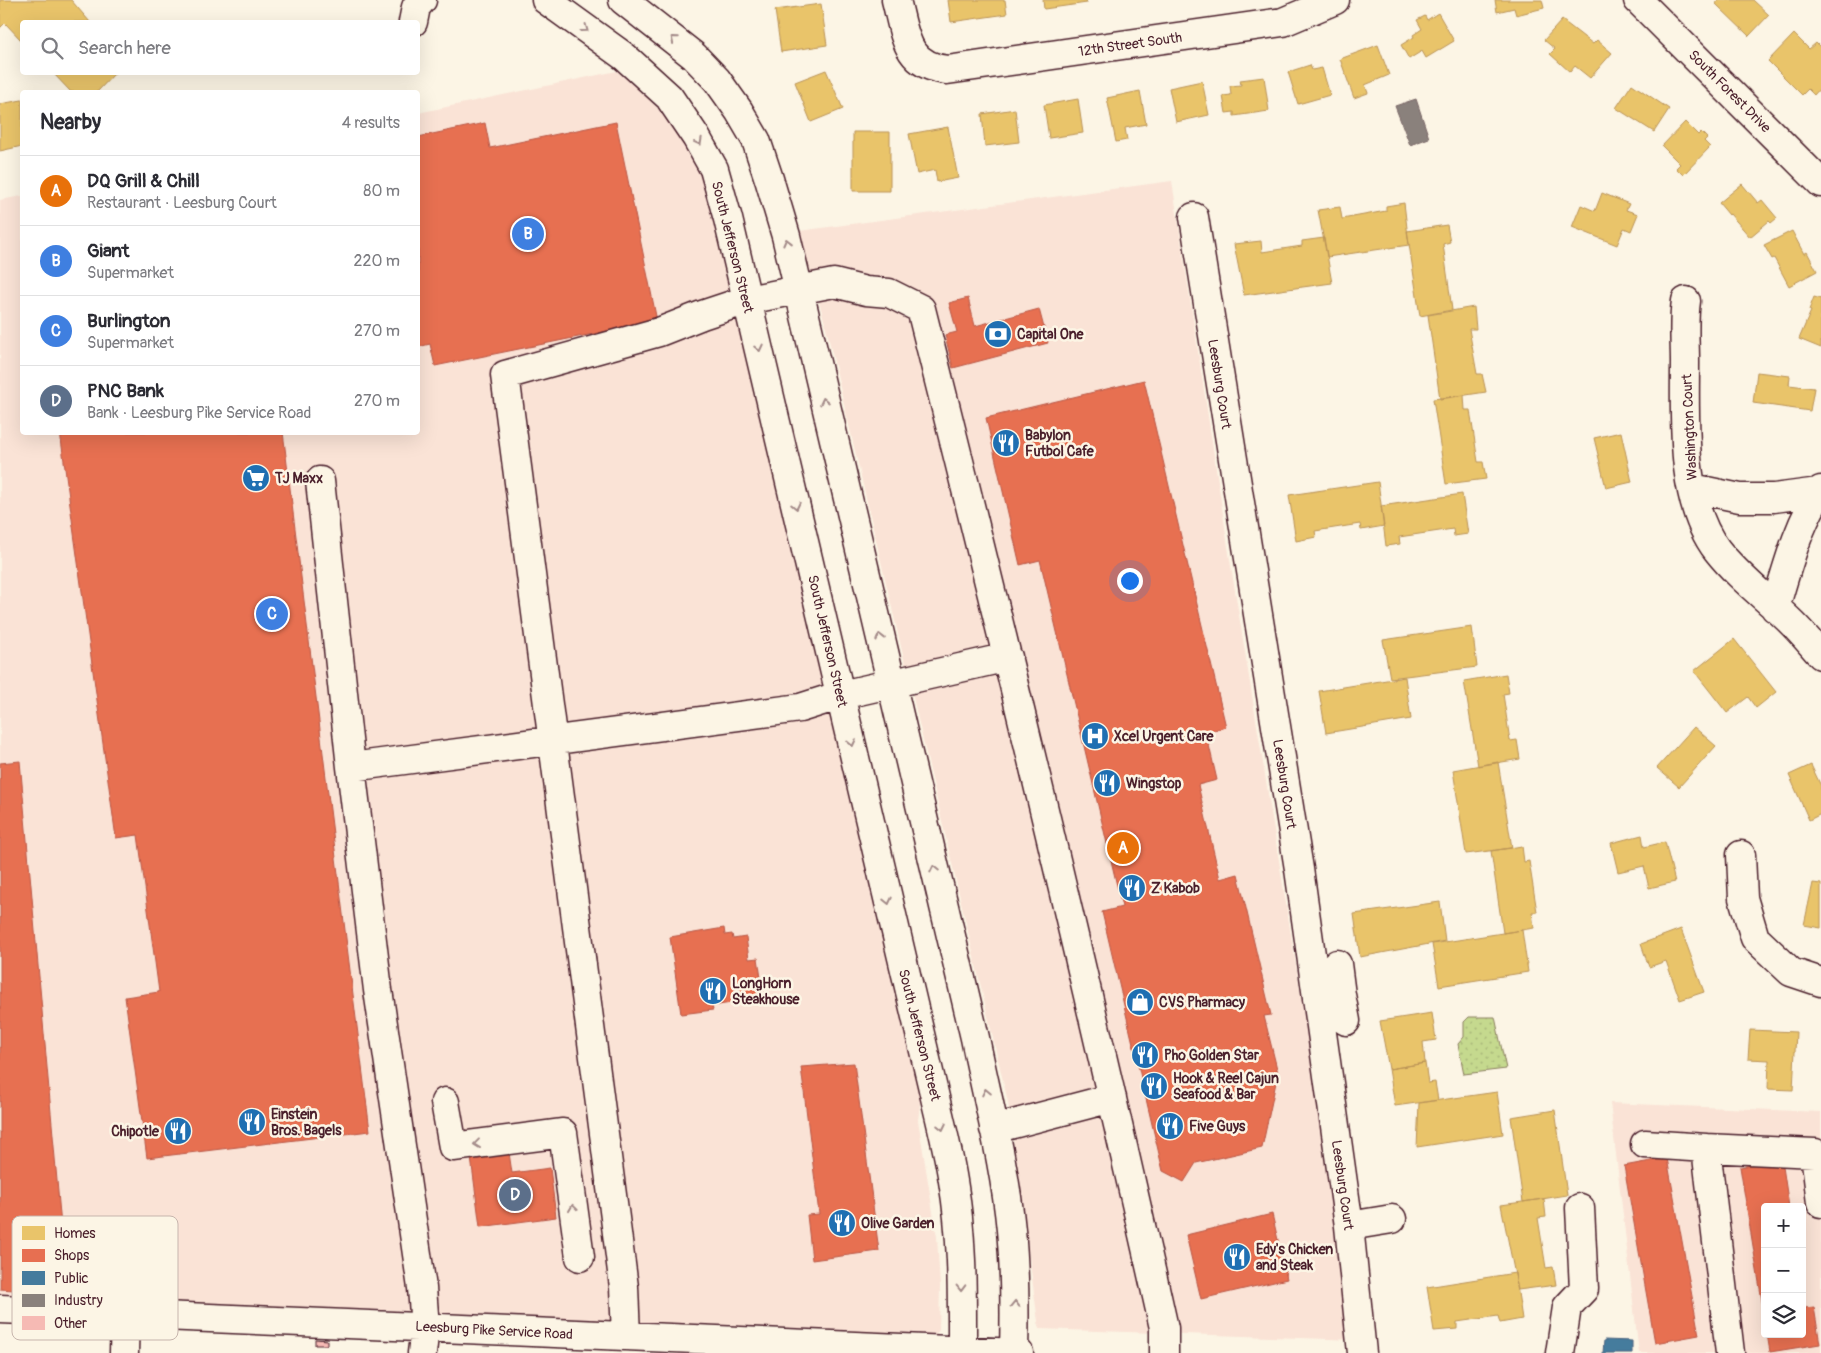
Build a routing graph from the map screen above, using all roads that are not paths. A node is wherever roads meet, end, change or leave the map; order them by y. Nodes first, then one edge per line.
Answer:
1 (422, 0) edge
2 (546, 0) edge
3 (623, 0) edge
4 (896, 0) edge
5 (1335, 0) edge
6 (1638, 0) edge
7 (414, 20) edge
8 (1821, 183) edge
9 (1194, 217) dead end
10 (798, 290) junction
11 (747, 300) junction
12 (1686, 304) dead end
13 (320, 481) dead end
14 (1692, 488) junction
15 (1820, 491) edge
16 (1775, 608) junction
17 (1821, 655) edge
18 (1008, 657) junction
19 (891, 685) junction
20 (841, 695) junction
21 (554, 740) junction
22 (351, 766) junction
23 (1741, 855) dead end
24 (1337, 964) dead end
25 (1821, 982) edge
26 (1329, 997) junction
27 (1346, 1021) dead end
28 (1112, 1098) junction
29 (445, 1102) dead end
30 (994, 1129) junction
31 (1645, 1144) dead end
32 (1706, 1148) junction
33 (1821, 1203) edge
34 (1580, 1208) dead end
35 (1392, 1219) dead end
36 (1349, 1226) junction
37 (580, 1257) dead end
38 (178, 1319) edge
39 (626, 1336) junction
40 (124, 1340) edge
41 (423, 1340) edge
42 (962, 1352) edge
43 (124, 1353) edge
44 (1014, 1353) edge
45 (1019, 1353) edge
46 (1164, 1353) edge
47 (1362, 1353) edge
48 (1560, 1353) edge
49 (1730, 1353) edge

1 - 7 street
2 -> 11 street, South Jefferson Street
10 -> 3 street
4 - 5 street, 12th Street South
6 - 8 street, South Forest Drive
9 - 26 street, Leesburg Court
10 - 11 street
10 - 18 street
19 -> 10 street
11 -> 20 street, South Jefferson Street
11 - 21 street
12 - 14 street, Washington Court
13 - 22 street
14 - 15 street
14 - 16 street, Washington Court
15 - 16 street
16 - 17 street, Washington Court
18 - 19 street
18 - 28 street
19 - 20 street
30 -> 19 street
20 - 21 street
20 -> 42 street, South Jefferson Street
21 - 22 street
21 - 39 street
22 - 41 street
23 - 25 street
24 - 26 street
26 - 27 street
26 - 36 street, Leesburg Court
28 - 30 street
28 - 46 street
37 -> 29 street
44 -> 30 street
31 - 32 street
32 - 33 street
32 - 49 street
34 - 48 street
35 - 36 street
36 - 47 street, Leesburg Court
38 - 41 street, Leesburg Pike Service Road
39 - 41 street, Leesburg Pike Service Road
39 - 42 street, Leesburg Pike Service Road
40 - 43 street
42 - 44 street, Leesburg Pike Service Road
44 - 45 street, Leesburg Pike Service Road

